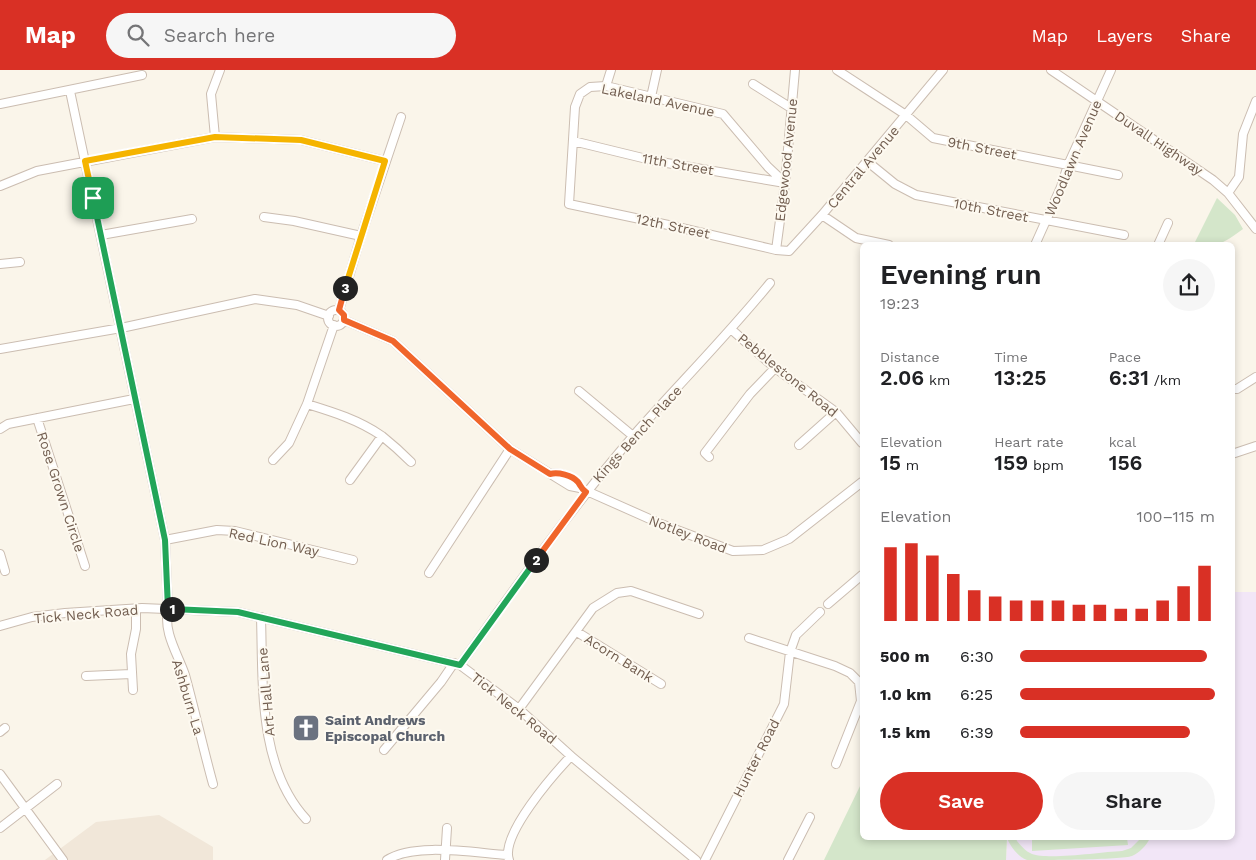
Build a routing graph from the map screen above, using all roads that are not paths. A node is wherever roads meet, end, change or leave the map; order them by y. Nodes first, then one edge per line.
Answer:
1 (220, 70) edge
2 (611, 70) edge
3 (658, 70) edge
4 (795, 70) edge
5 (837, 70) edge
6 (932, 70) edge
7 (1051, 70) edge
8 (1111, 70) edge
9 (942, 73) edge
10 (142, 75) dead end
11 (753, 84) dead end
12 (606, 86) junction
13 (70, 91) junction
14 (651, 97) junction
15 (1096, 101) junction
16 (1256, 101) edge
17 (0, 104) edge
18 (791, 108) junction
19 (906, 115) junction
20 (402, 117) dead end
21 (215, 137) junction
22 (573, 141) junction
23 (85, 161) junction
24 (385, 161) junction
25 (868, 162) junction
26 (1068, 165) junction
27 (1118, 175) dead end
28 (785, 182) junction
29 (0, 186) edge
30 (1228, 193) junction
31 (822, 215) junction
32 (264, 218) dead end
33 (192, 219) dead end
34 (1047, 220) junction
35 (1168, 224) dead end
36 (1256, 229) edge
37 (1124, 235) dead end
38 (101, 236) junction
39 (361, 236) junction
40 (875, 242) edge
41 (1036, 242) edge
42 (1159, 242) edge
43 (776, 250) junction
44 (20, 262) dead end
45 (0, 264) edge
46 (770, 283) dead end
47 (339, 310) junction
48 (328, 316) junction
49 (344, 320) junction
50 (334, 325) junction
51 (121, 328) junction
52 (732, 330) junction
53 (0, 349) edge
54 (775, 368) junction
55 (1256, 377) edge
56 (1235, 389) edge
57 (579, 391) dead end
58 (134, 399) junction
59 (307, 404) junction
60 (836, 412) junction
61 (37, 418) junction
62 (0, 428) edge
63 (382, 436) junction
64 (633, 436) junction
65 (860, 441) edge
66 (798, 445) dead end
67 (1256, 446) edge
68 (510, 449) junction
69 (1235, 453) edge
70 (709, 457) dead end
71 (273, 460) dead end
72 (411, 462) dead end
73 (350, 480) dead end
74 (860, 484) edge
75 (583, 490) junction
76 (165, 540) junction
77 (0, 554) edge
78 (352, 560) dead end
79 (85, 566) dead end
80 (5, 571) dead end
81 (429, 573) dead end
82 (860, 577) edge
83 (828, 604) dead end
84 (136, 609) junction
85 (168, 609) junction
86 (820, 612) dead end
87 (699, 614) dead end
88 (262, 617) junction
89 (0, 626) edge
90 (576, 632) junction
91 (749, 638) dead end
92 (790, 652) junction
93 (457, 664) junction
94 (131, 674) junction
95 (86, 676) dead end
96 (661, 684) dead end
97 (132, 690) dead end
98 (860, 692) edge
99 (860, 704) edge
100 (519, 709) junction
101 (384, 750) dead end
102 (571, 756) junction
103 (836, 764) dead end
104 (0, 774) edge
105 (57, 784) dead end
106 (213, 784) dead end
107 (26, 809) junction
108 (810, 817) dead end
109 (306, 818) dead end
110 (0, 828) edge
111 (447, 828) dead end
112 (445, 851) junction
113 (508, 858) edge
114 (63, 860) edge
115 (387, 860) edge
116 (445, 860) edge
117 (696, 860) edge
118 (705, 860) edge
119 (788, 860) edge

1 - 21 street
2 - 12 street
3 - 14 street
4 - 18 street, Edgewood Avenue
5 - 19 street, 9th Street
6 - 9 street
7 - 15 street, Duvall Highway
8 - 15 street, Woodlawn Avenue
9 - 19 street, Central Avenue
10 - 13 street
11 - 18 street
12 - 14 street, Lakeland Avenue
12 - 22 street, Lakeland Avenue
13 - 17 street
13 - 23 street, Ashburn La
14 - 28 street, Lakeland Avenue
15 - 26 street, Woodlawn Avenue
15 - 30 street, Duvall Highway
16 - 30 street
18 - 28 street, Edgewood Avenue
19 - 25 street, Central Avenue
19 - 26 street, 9th Street
20 - 24 street
21 - 23 street
21 - 24 street
22 - 28 street, 11th Street
22 - 43 street, 12th Street
23 - 29 street
23 - 38 street, Ashburn La
24 - 39 street
25 - 31 street, Central Avenue
25 - 34 street, 10th Street
26 - 27 street, 9th Street
26 - 34 street, Woodlawn Avenue
28 - 43 street, Edgewood Avenue
30 - 36 street, Duvall Highway
31 - 40 street
31 - 43 street, Central Avenue
32 - 39 street
33 - 38 street
34 - 37 street, 10th Street
34 - 41 street, Woodlawn Avenue
35 - 42 street
38 - 51 street, Ashburn La
39 - 47 street
44 - 45 street
46 - 52 street, Kings Bench Place
47 - 48 street
47 - 49 street
48 - 50 street
48 - 51 street
49 - 50 street
49 - 68 street, Notley Road
50 - 59 street
51 - 53 street
51 - 58 street, Ashburn La
52 - 54 street, Pebblestone Road
52 - 64 street, Kings Bench Place
54 - 60 street, Pebblestone Road
54 - 70 street
55 - 56 street
57 - 64 street
58 - 61 street
58 - 76 street, Ashburn La
59 - 63 street
59 - 71 street
60 - 65 street, Pebblestone Road
60 - 66 street
61 - 62 street
61 - 79 street, Rose Grown Circle
63 - 72 street
63 - 73 street
64 - 75 street, Kings Bench Place
67 - 69 street
68 - 75 street, Notley Road
68 - 81 street
74 - 75 street, Notley Road
75 - 93 street, Kings Bench Place
76 - 78 street, Red Lion Way
76 - 85 street, Ashburn La
77 - 80 street
82 - 83 street
84 - 85 street, Tick Neck Road
84 - 89 street, Tick Neck Road
84 - 94 street
85 - 88 street, Tick Neck Road
85 - 106 street, Ashburn La
86 - 92 street
87 - 90 street
88 - 93 street, Tick Neck Road
88 - 109 street, Art Hall Lane
90 - 96 street, Acorn Bank
90 - 100 street
91 - 92 street
92 - 98 street
92 - 118 street, Hunter Road
93 - 100 street, Tick Neck Road
93 - 101 street, Kings Bench Place
94 - 95 street
94 - 97 street
99 - 103 street
100 - 102 street, Tick Neck Road
102 - 113 street
102 - 117 street, Tick Neck Road
104 - 107 street
105 - 107 street
107 - 110 street
107 - 114 street
108 - 119 street
111 - 112 street
112 - 113 street
112 - 115 street
112 - 116 street

